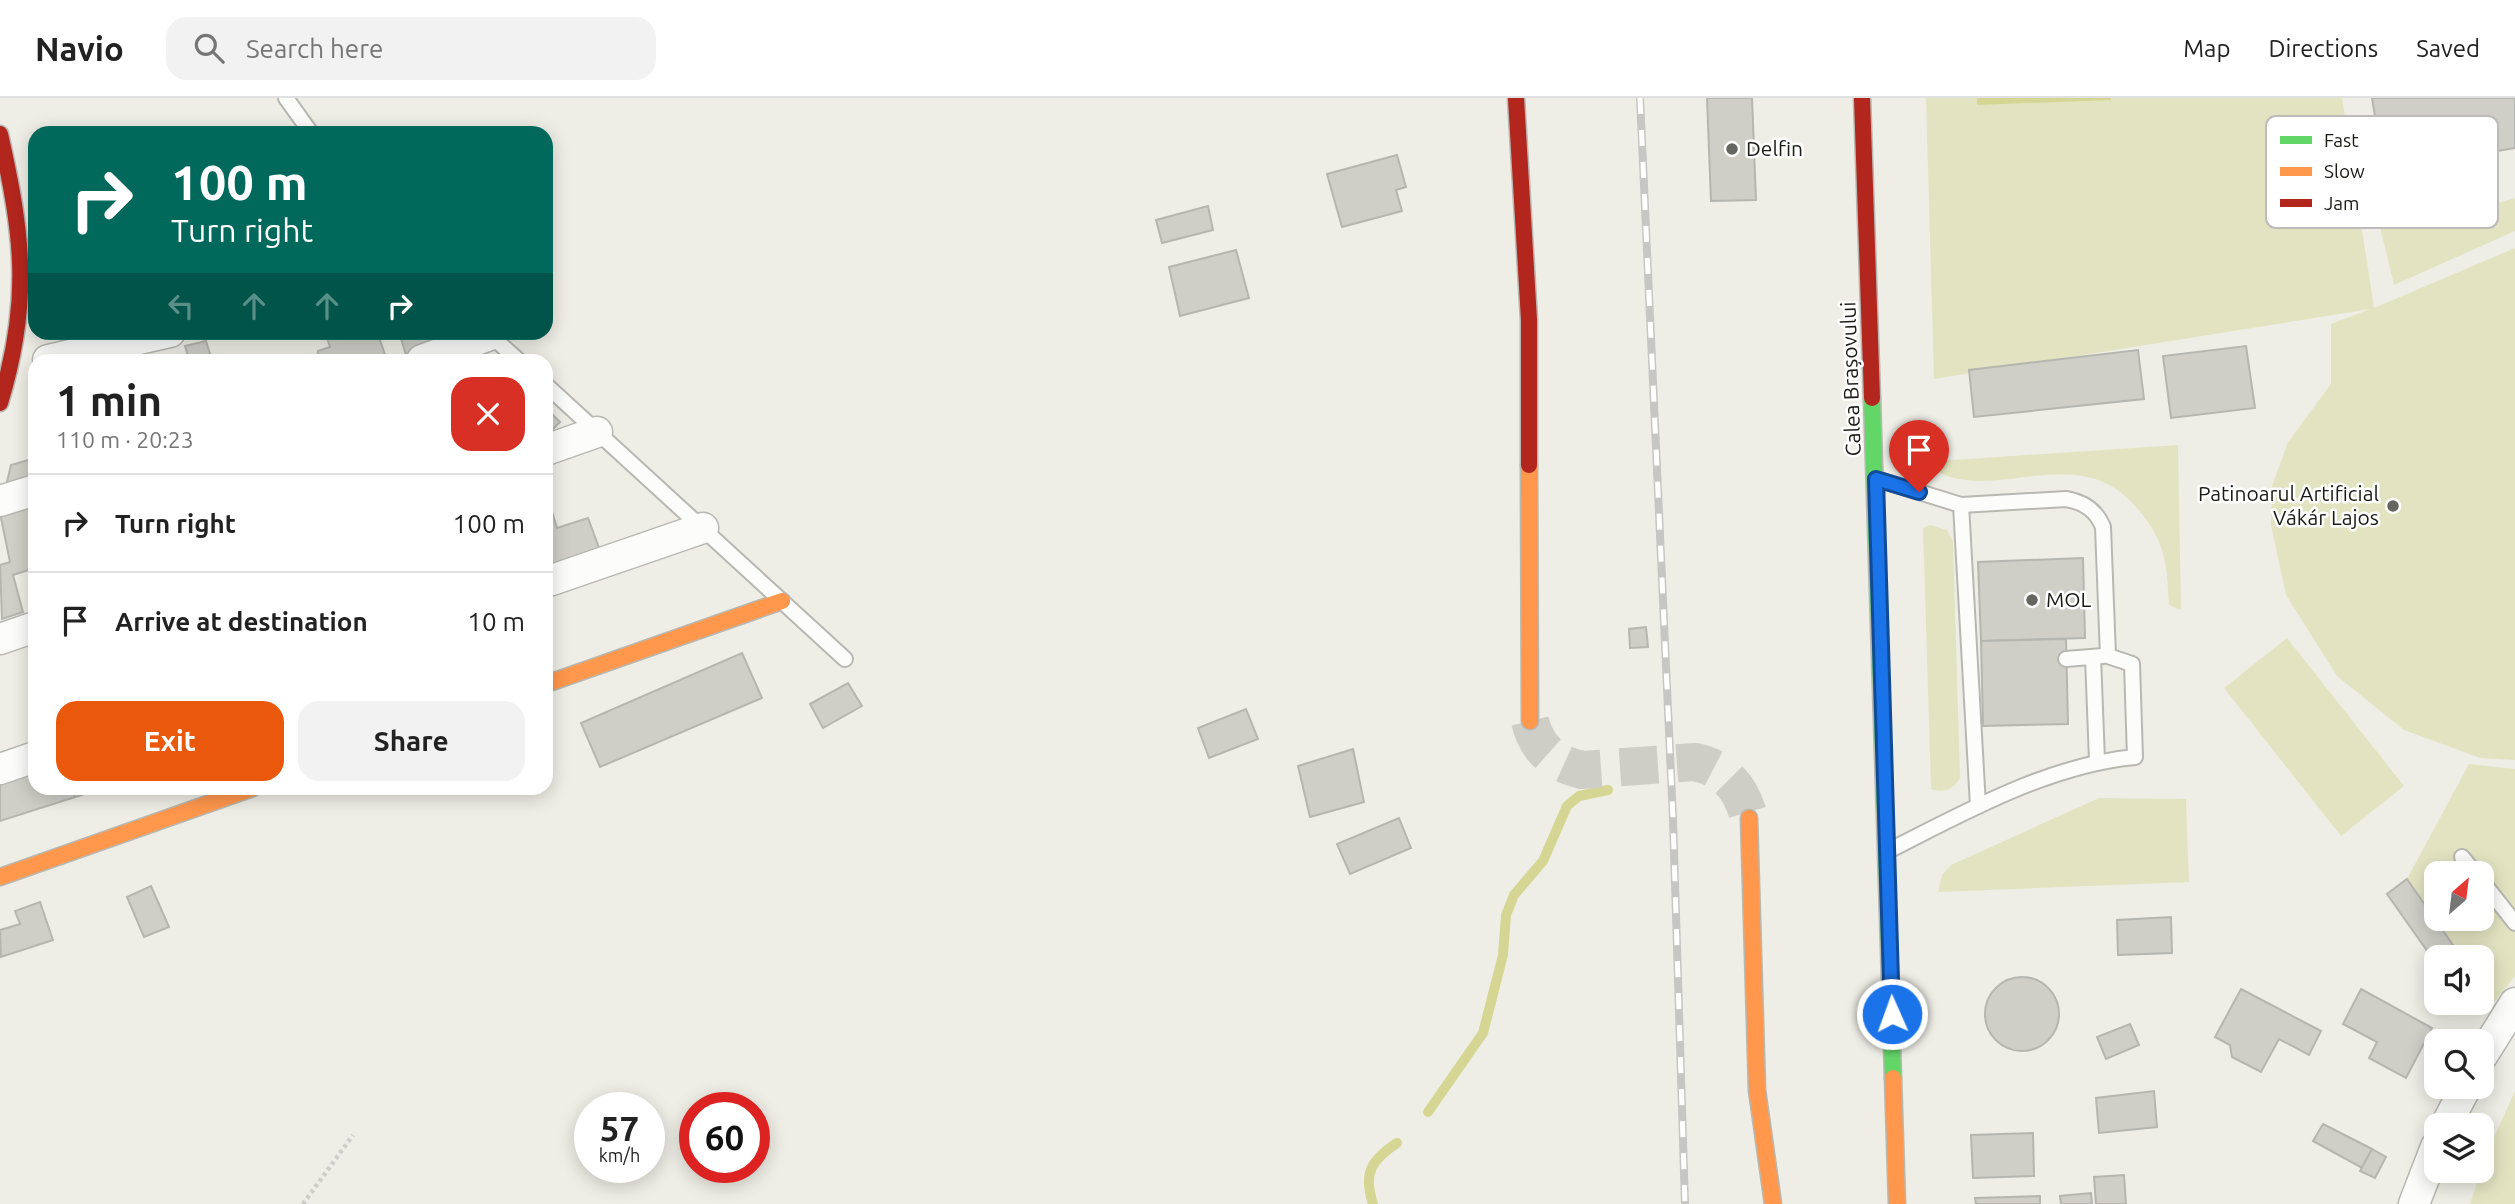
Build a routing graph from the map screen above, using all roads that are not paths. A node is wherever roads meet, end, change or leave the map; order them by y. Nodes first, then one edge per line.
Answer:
1 (286, 98) edge
2 (1516, 98) edge
3 (1861, 98) edge
4 (305, 126) edge
5 (0, 134) edge
6 (135, 340) edge
7 (474, 340) edge
8 (496, 340) edge
9 (74, 354) edge
10 (437, 354) edge
11 (511, 354) edge
12 (23, 366) edge
13 (553, 391) edge
14 (0, 403) edge
15 (597, 432) junction
16 (553, 448) edge
17 (1876, 479) junction
18 (28, 492) edge
19 (0, 500) edge
20 (1961, 505) junction
21 (703, 528) junction
22 (553, 580) edge
23 (782, 601) junction
24 (28, 629) edge
25 (0, 639) edge
26 (2101, 656) junction
27 (845, 659) dead end
28 (2066, 659) dead end
29 (553, 682) edge
30 (1530, 721) tunnel mouth
31 (28, 759) edge
32 (2096, 761) junction
33 (0, 769) edge
34 (233, 795) edge
35 (1978, 806) junction
36 (1749, 818) tunnel mouth
37 (1887, 851) junction
38 (2462, 857) dead end
39 (2465, 861) edge
40 (0, 877) edge
41 (2494, 896) edge
42 (2515, 923) edge
43 (2515, 1003) edge
44 (2494, 1037) edge
45 (2424, 1178) edge
46 (1773, 1204) edge
47 (1897, 1204) edge
48 (2414, 1204) edge

1 - 4 lane
2 - 30 street
3 - 17 street, Calea Brașovului
5 - 12 street
6 - 9 street
7 - 10 street
8 - 11 lane
12 - 14 street
13 - 15 lane
15 - 16 street
15 - 21 lane
17 - 20 lane
17 - 37 street, Calea Brașovului
18 - 19 street
20 - 26 lane
20 - 35 lane
21 - 22 street
21 - 23 lane
23 - 27 lane
23 - 29 street
24 - 25 street
26 - 28 lane
26 - 32 lane
26 - 32 lane
31 - 33 street
32 - 35 lane
34 - 40 street
35 - 37 lane
36 - 46 street
37 - 47 street, Calea Brașovului
38 - 39 lane
41 - 42 lane
43 - 44 street
45 - 48 street

